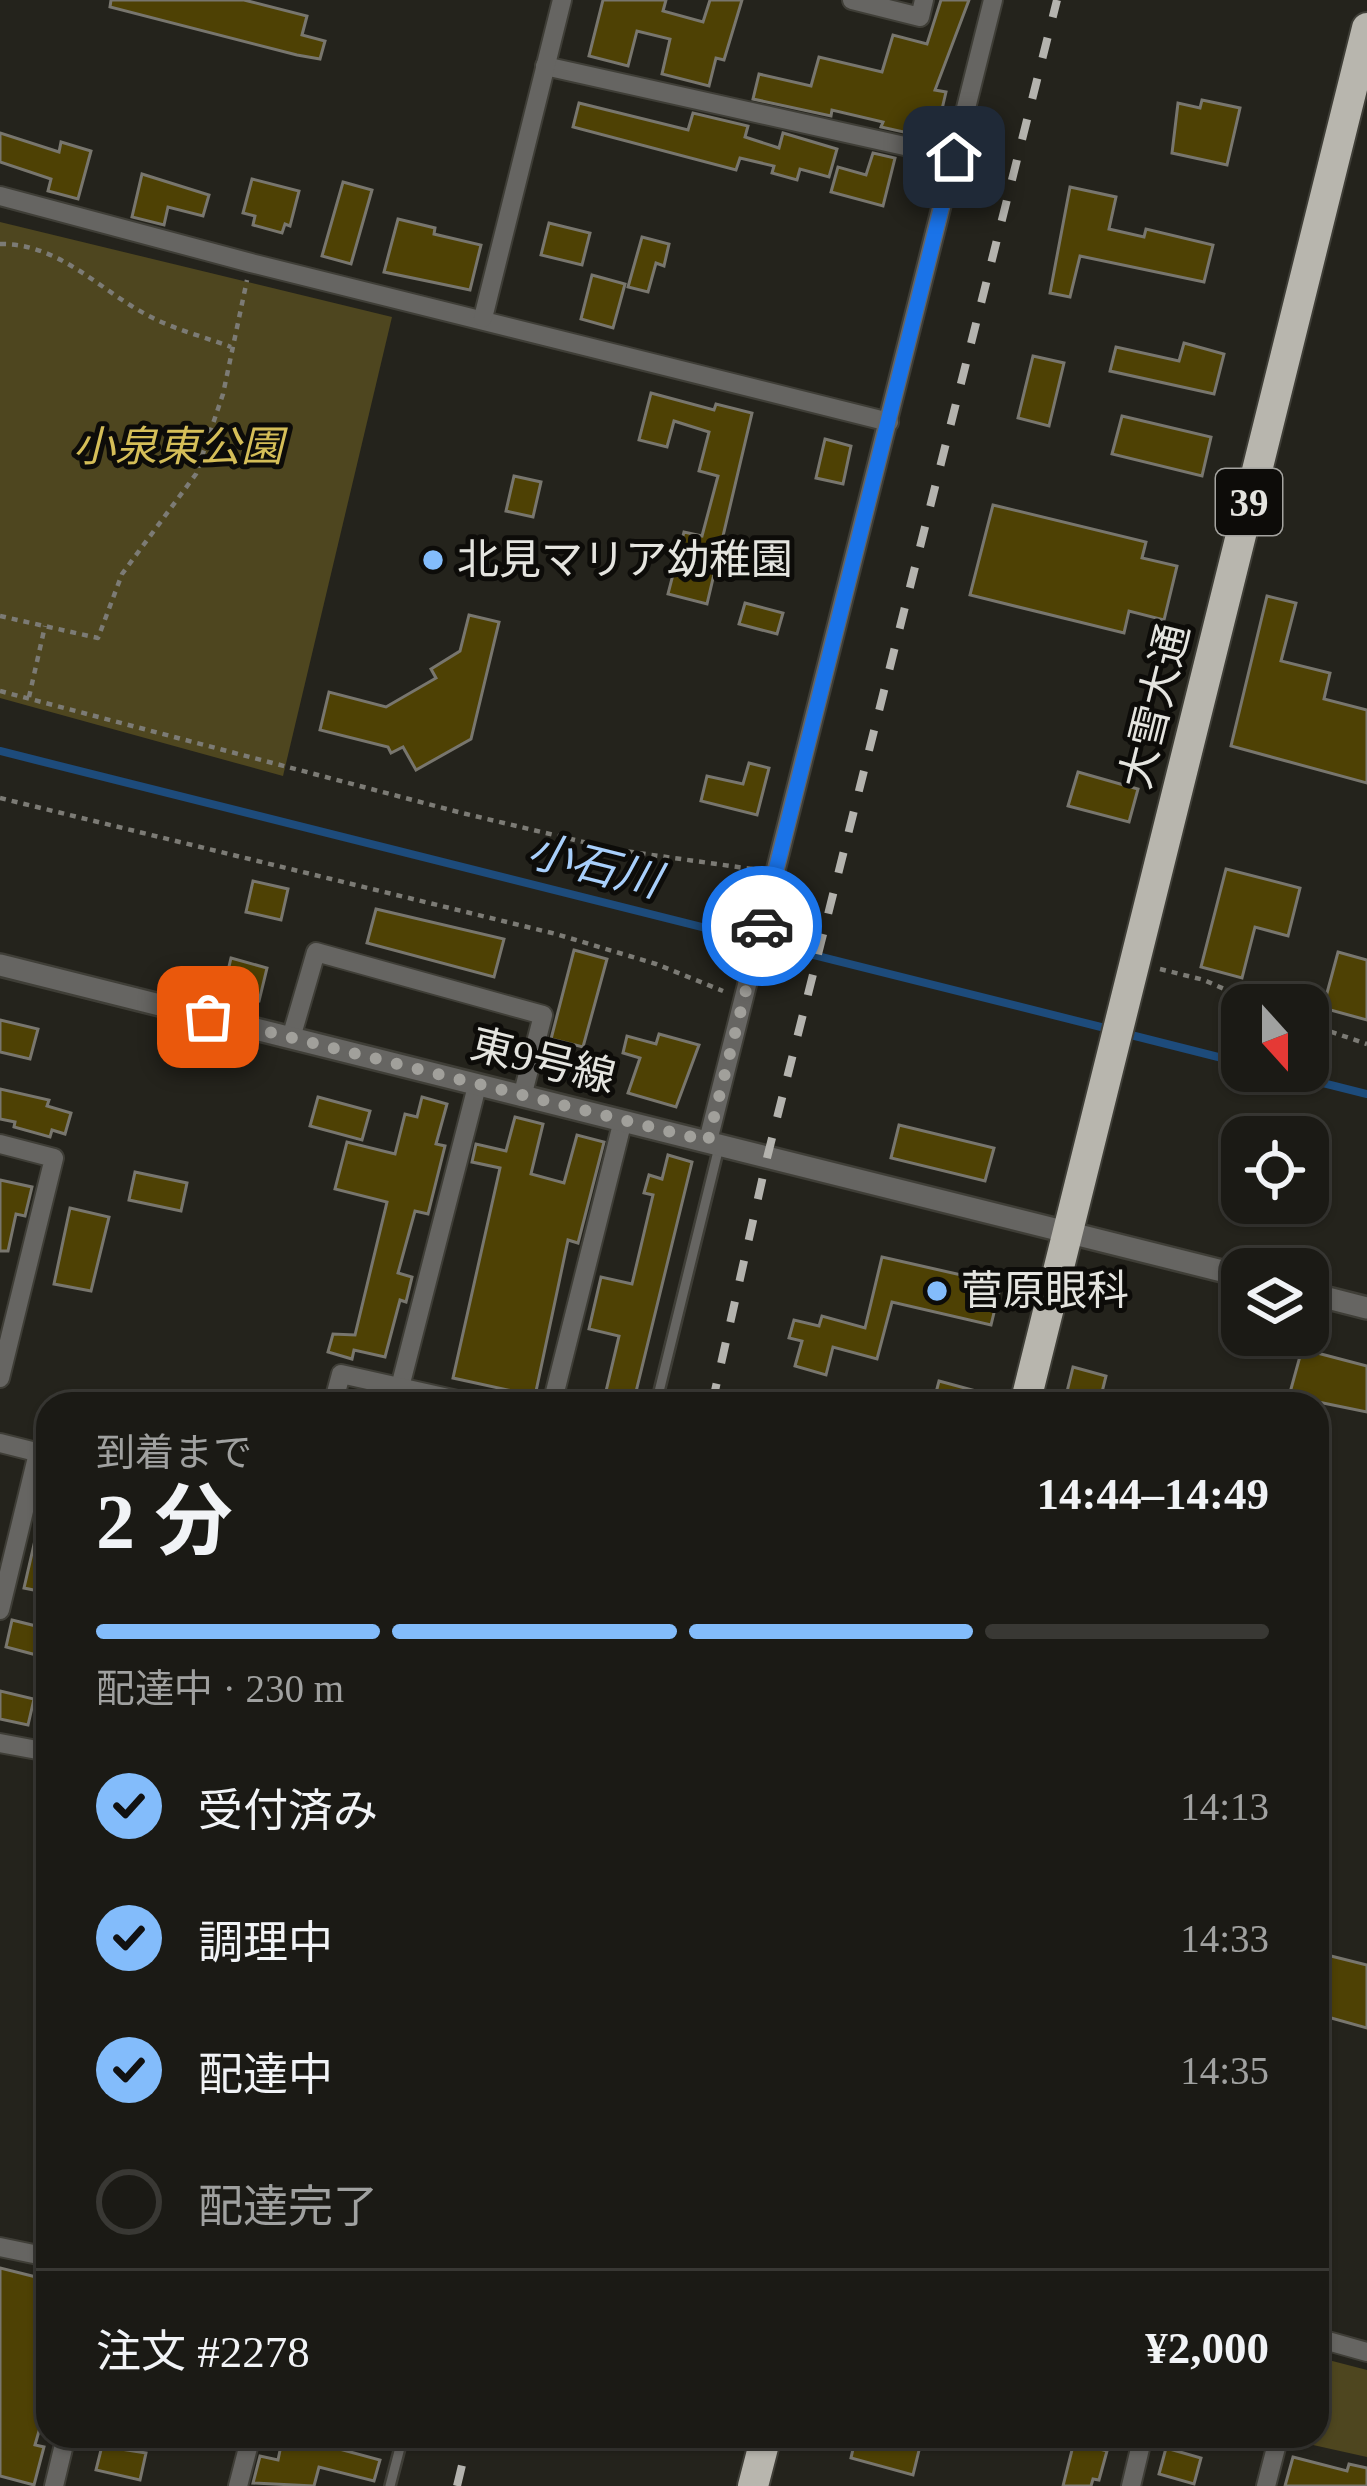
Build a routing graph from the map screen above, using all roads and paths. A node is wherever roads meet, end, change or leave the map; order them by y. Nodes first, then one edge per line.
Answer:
1 (562, 0) edge
2 (852, 0) edge
3 (924, 0) edge
4 (993, 0) edge
5 (1367, 28) edge
6 (545, 66) junction
7 (954, 157) junction
8 (0, 196) edge
9 (0, 244) edge
10 (251, 263) junction
11 (483, 318) junction
12 (231, 347) junction
13 (889, 422) junction
14 (0, 616) edge
15 (45, 626) junction
16 (0, 691) edge
17 (29, 698) junction
18 (0, 798) edge
19 (760, 870) dead end
20 (0, 965) edge
21 (1146, 972) junction
22 (1221, 988) edge
23 (732, 993) dead end
24 (1329, 1031) edge
25 (291, 1038) junction
26 (1367, 1044) edge
27 (478, 1086) junction
28 (522, 1096) junction
29 (623, 1120) junction
30 (714, 1143) junction
31 (0, 1144) edge
32 (1068, 1233) junction
33 (1221, 1271) edge
34 (0, 1286) edge
35 (21, 1291) junction
36 (1329, 1298) edge
37 (1367, 1307) edge
38 (0, 1378) edge
39 (400, 1387) junction
40 (336, 1392) edge
41 (422, 1392) edge
42 (554, 1392) edge
43 (659, 1392) edge
44 (1028, 1392) edge
45 (0, 1442) edge
46 (36, 1452) edge
47 (36, 1479) edge
48 (0, 1610) edge
49 (0, 1743) edge
50 (36, 1750) edge
51 (0, 2247) edge
52 (36, 2254) edge
53 (1329, 2341) edge
54 (1367, 2352) edge
55 (63, 2448) edge
56 (248, 2448) edge
57 (400, 2448) edge
58 (763, 2448) edge
59 (1140, 2448) edge
60 (1276, 2448) edge
61 (54, 2486) edge
62 (238, 2486) edge
63 (390, 2486) edge
64 (753, 2486) edge
65 (1131, 2486) edge
66 (1266, 2486) edge

1 - 6 street
2 - 3 street
4 - 7 street
5 - 21 highway, 大雪大通 / 39
6 - 7 street
6 - 11 street
7 - 13 street
8 - 10 street
9 - 12 path
10 - 11 street
10 - 12 path
11 - 13 street
12 - 15 path
13 - 30 street
14 - 15 path
15 - 17 path
16 - 17 path
17 - 19 path
18 - 23 path
20 - 25 street, 東9号線
21 - 22 path
21 - 32 highway, 大雪大通 / 39
24 - 26 path
25 - 27 street, 東9号線
25 - 28 street
27 - 28 street, 東9号線
27 - 39 street
28 - 29 street, 東9号線
29 - 30 street, 東9号線
29 - 42 street
30 - 32 street, 東9号線
30 - 43 lane
31 - 35 street
32 - 33 street, 東9号線
32 - 44 highway, 大雪大通 / 39
34 - 35 street
35 - 38 street
36 - 37 street
39 - 40 street
39 - 41 street
45 - 46 street
47 - 48 street
49 - 50 street
51 - 52 street
53 - 54 street
55 - 61 street
56 - 62 street
57 - 63 lane
58 - 64 highway
59 - 65 street
60 - 66 street

